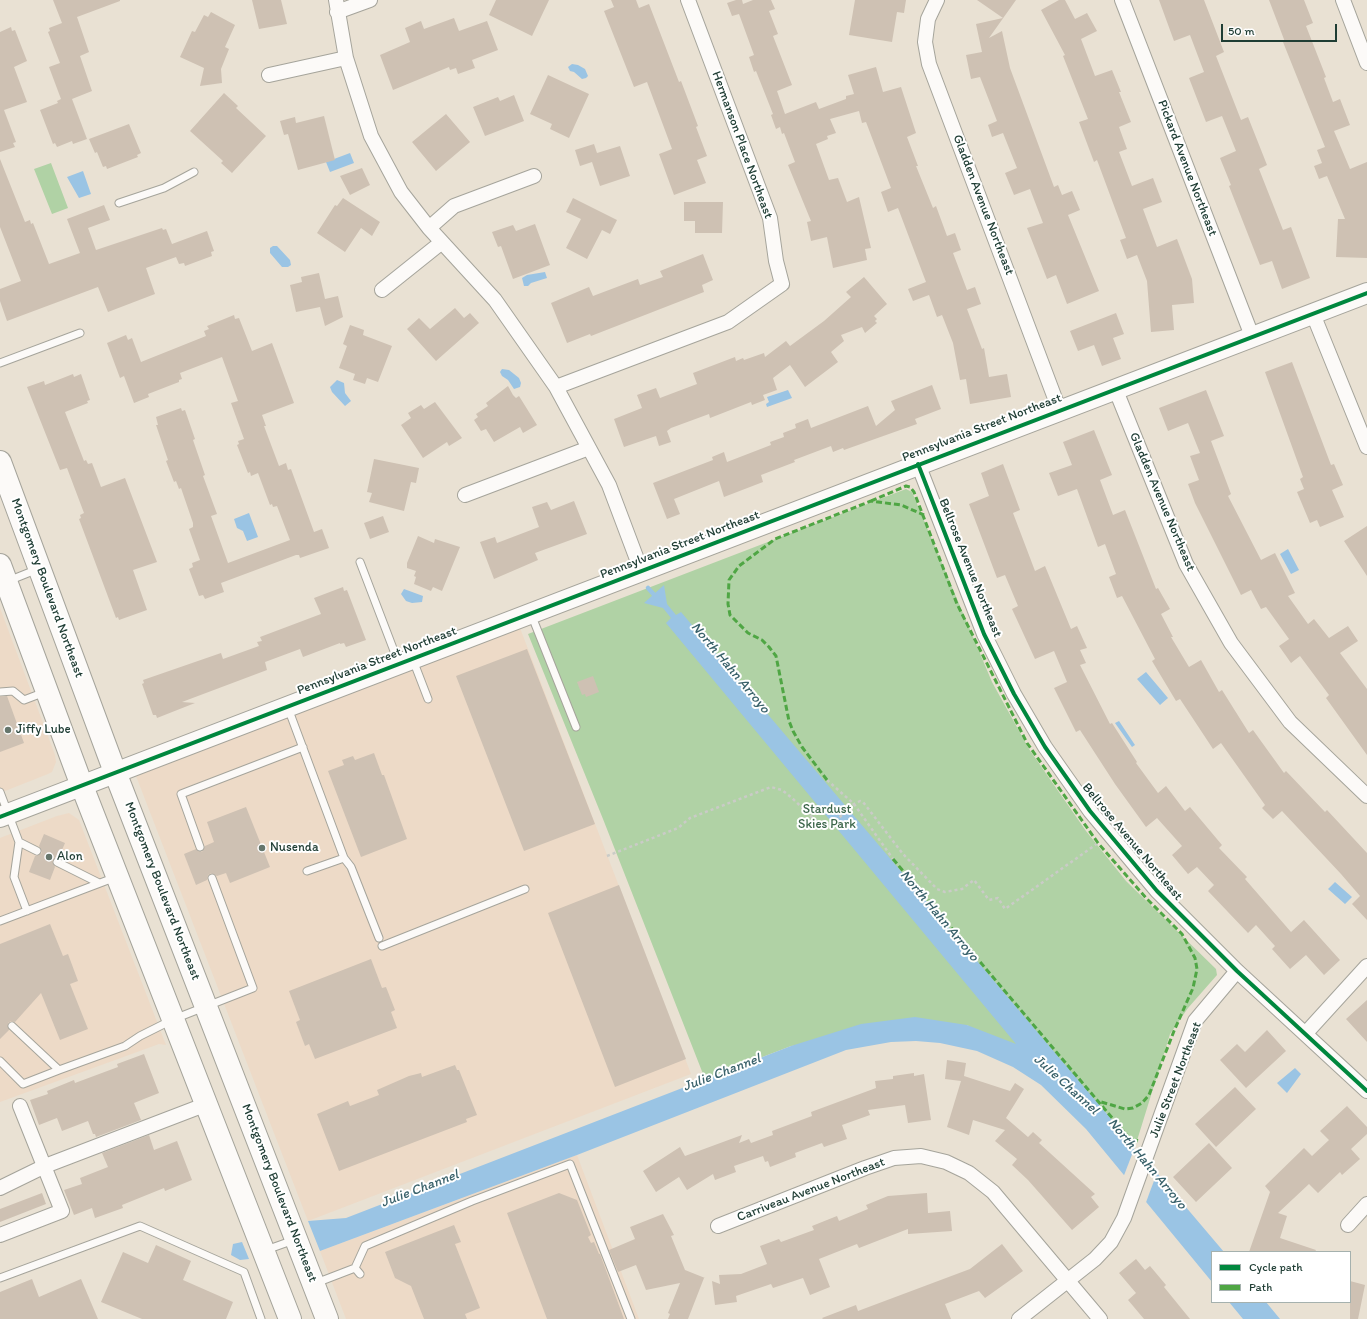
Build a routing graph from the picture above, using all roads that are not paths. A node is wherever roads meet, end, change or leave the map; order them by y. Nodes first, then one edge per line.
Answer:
1 (370, 0) edge
2 (688, 0) edge
3 (937, 0) edge
4 (1122, 0) edge
5 (1343, 0) edge
6 (337, 6) edge
7 (346, 58) junction
8 (1367, 64) edge
9 (269, 75) dead end
10 (194, 172) dead end
11 (534, 176) dead end
12 (119, 203) dead end
13 (429, 228) junction
14 (442, 242) junction
15 (382, 290) dead end
16 (1367, 293) edge
17 (1313, 314) junction
18 (80, 334) dead end
19 (1252, 336) junction
20 (0, 363) edge
21 (556, 387) junction
22 (1115, 388) junction
23 (1059, 409) junction
24 (1367, 447) edge
25 (589, 448) junction
26 (0, 462) edge
27 (918, 464) junction
28 (465, 495) dead end
29 (360, 562) dead end
30 (40, 568) junction
31 (641, 570) junction
32 (2, 577) edge
33 (530, 613) junction
34 (406, 661) junction
35 (47, 691) junction
36 (0, 692) edge
37 (428, 699) dead end
38 (288, 706) junction
39 (576, 727) dead end
40 (303, 747) junction
41 (115, 772) junction
42 (82, 786) junction
43 (0, 792) edge
44 (1367, 796) edge
45 (4, 815) edge
46 (19, 842) junction
47 (200, 847) dead end
48 (37, 851) dead end
49 (344, 858) junction
50 (57, 862) dead end
51 (307, 871) dead end
52 (212, 878) dead end
53 (109, 879) junction
54 (525, 889) dead end
55 (27, 911) junction
56 (0, 921) edge
57 (379, 938) dead end
58 (382, 946) dead end
59 (1367, 966) edge
60 (1237, 971) junction
61 (206, 1006) junction
62 (174, 1019) junction
63 (12, 1026) dead end
64 (1306, 1033) junction
65 (0, 1061) edge
66 (59, 1070) junction
67 (1367, 1091) edge
68 (207, 1104) junction
69 (20, 1106) dead end
70 (45, 1166) junction
71 (0, 1188) edge
72 (1367, 1204) edge
73 (1348, 1224) dead end
74 (718, 1226) dead end
75 (0, 1235) edge
76 (296, 1239) junction
77 (264, 1251) junction
78 (355, 1268) junction
79 (360, 1274) dead end
80 (0, 1278) edge
81 (1068, 1281) junction
82 (314, 1284) junction
83 (261, 1319) edge
84 (290, 1319) edge
85 (327, 1319) edge
86 (631, 1319) edge
87 (1019, 1319) edge
88 (1100, 1319) edge

1 - 6 street
2 - 21 street, Hermanson Place Northeast
3 - 23 street, Gladden Avenue Northeast
4 - 19 street, Pickard Avenue Northeast
5 - 8 street
6 - 7 street
7 - 9 street
7 - 13 street
10 - 12 lane
11 - 13 street
13 - 14 street
14 - 15 street
14 - 21 street
16 - 17 street, Pennsylvania Street Northeast
17 - 19 street, Pennsylvania Street Northeast
17 - 24 street
18 - 20 lane
19 - 22 street, Pennsylvania Street Northeast
21 - 25 street
22 - 23 street, Pennsylvania Street Northeast
22 - 44 street, Gladden Avenue Northeast
23 - 27 street, Pennsylvania Street Northeast
25 - 28 street
25 - 31 street
26 - 30 main road, Montgomery Boulevard Northeast
27 - 31 street, Pennsylvania Street Northeast
27 - 60 street, Bellrose Avenue Northeast
29 - 34 lane
30 - 32 lane
30 - 41 main road, Montgomery Boulevard Northeast
31 - 33 street, Pennsylvania Street Northeast
32 - 35 main road
33 - 34 street, Pennsylvania Street Northeast
33 - 39 lane
34 - 37 lane
34 - 38 street, Pennsylvania Street Northeast
35 - 36 lane
35 - 42 main road
38 - 40 lane
38 - 41 street, Pennsylvania Street Northeast
40 - 47 lane
40 - 49 lane
41 - 42 street, Pennsylvania Street Northeast
41 - 61 main road, Montgomery Boulevard Northeast
42 - 45 street, Pennsylvania Street Northeast
42 - 53 main road
43 - 45 lane
45 - 46 lane
46 - 48 lane
46 - 55 lane
49 - 51 lane
49 - 57 lane
50 - 53 lane
52 - 61 lane
53 - 55 lane
53 - 62 main road
54 - 58 lane
55 - 56 lane
59 - 64 street
60 - 64 street, Bellrose Avenue Northeast
60 - 81 street, Julie Street Northeast
61 - 62 lane
61 - 76 main road, Montgomery Boulevard Northeast
62 - 66 lane
62 - 68 main road
63 - 66 lane
64 - 67 street, Bellrose Avenue Northeast
65 - 66 lane
68 - 70 street
68 - 77 main road
69 - 70 street
70 - 71 street
70 - 75 street
72 - 73 street
74 - 81 street, Carriveau Avenue Northeast
76 - 77 lane
76 - 82 main road, Montgomery Boulevard Northeast
77 - 84 main road
78 - 79 lane
78 - 82 lane
78 - 86 lane
80 - 83 lane
81 - 87 street, Julie Street Northeast
81 - 88 street, Carriveau Avenue Northeast
82 - 85 main road, Montgomery Boulevard Northeast

